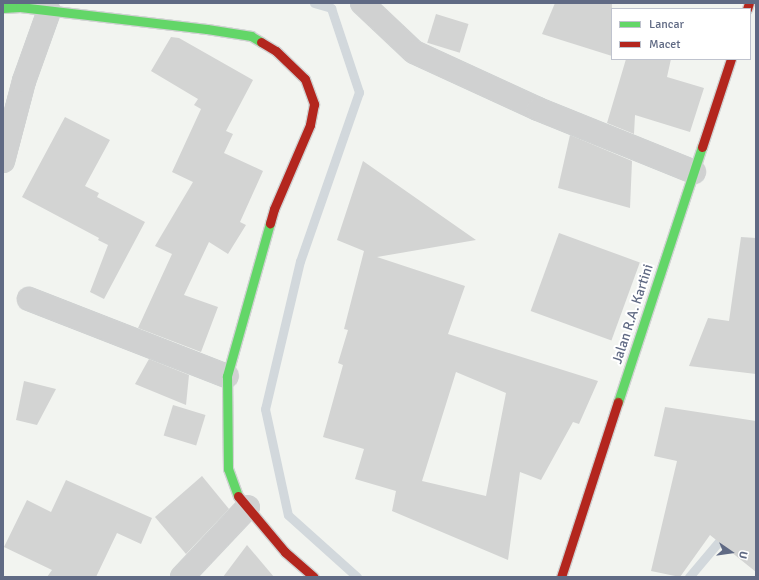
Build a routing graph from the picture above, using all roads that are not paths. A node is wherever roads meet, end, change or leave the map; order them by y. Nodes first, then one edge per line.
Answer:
1 (368, 5) edge
2 (3, 8) edge
3 (49, 11) junction
4 (731, 60) edge
5 (3, 161) edge
6 (694, 172) junction
7 (30, 299) dead end
8 (227, 376) junction
9 (248, 507) junction
10 (182, 577) edge
11 (314, 577) edge
12 (561, 577) edge

1 - 6 street
2 - 3 street
3 - 5 street
3 - 8 street
4 - 6 street, Jalan R.A. Kartini
6 - 12 street, Jalan R.A. Kartini
7 - 8 street
8 - 9 street
9 - 10 street
9 - 11 street

